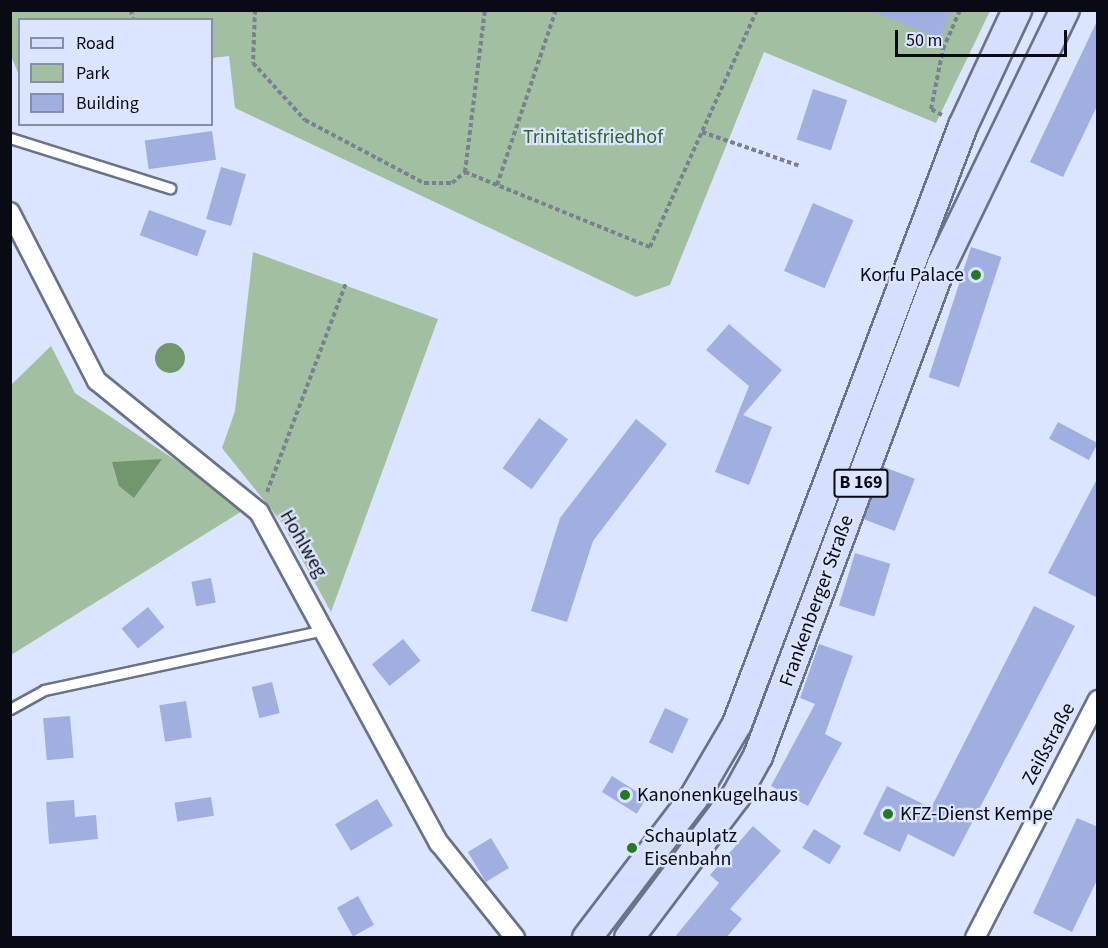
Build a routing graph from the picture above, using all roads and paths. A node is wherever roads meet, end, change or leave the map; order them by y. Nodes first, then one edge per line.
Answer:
1 (255, 10) edge
2 (485, 10) edge
3 (556, 10) edge
4 (757, 10) edge
5 (960, 10) edge
6 (1017, 10) edge
7 (1065, 10) edge
8 (963, 126) junction
9 (702, 132) junction
10 (10, 138) edge
11 (800, 166) dead end
12 (465, 172) junction
13 (497, 185) junction
14 (170, 188) dead end
15 (10, 212) edge
16 (346, 283) dead end
17 (259, 512) junction
18 (327, 629) junction
19 (1098, 700) edge
20 (10, 709) edge
21 (516, 938) edge
22 (587, 938) edge
23 (629, 938) edge
24 (975, 938) edge

1 - 12 path
2 - 12 path
3 - 13 path
4 - 9 path
5 - 8 path
6 - 8 main road, Frankenberger Straße / B 169
7 - 23 main road, Frankenberger Straße / B 169
8 - 22 main road, Frankenberger Straße / B 169
9 - 11 path
9 - 13 path
10 - 14 lane
12 - 13 path
15 - 17 street, Hohlweg
16 - 17 path
17 - 18 street, Hohlweg
18 - 20 lane
18 - 21 street, Hohlweg
19 - 24 street, Zeißstraße

